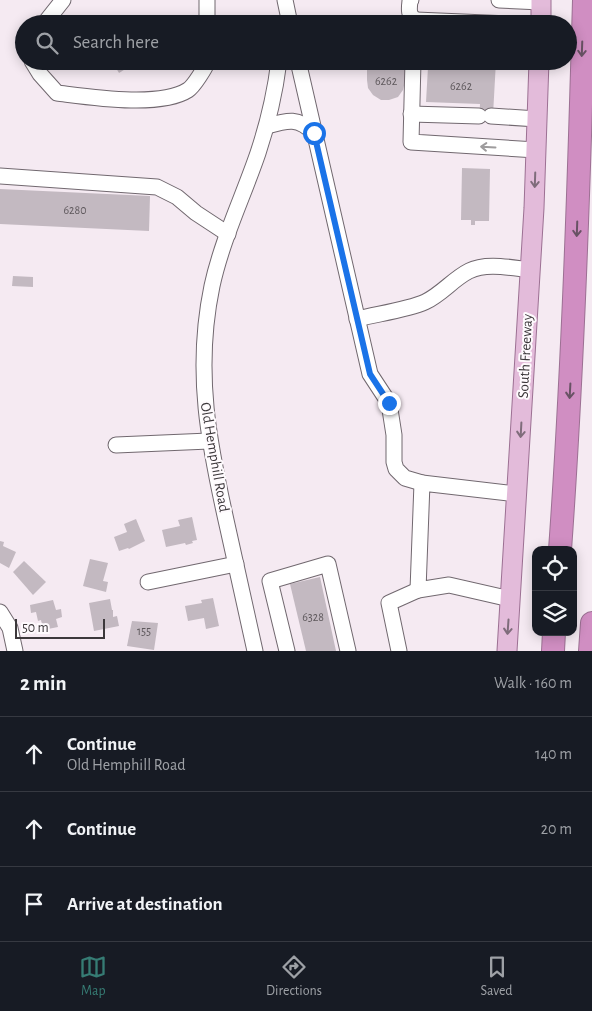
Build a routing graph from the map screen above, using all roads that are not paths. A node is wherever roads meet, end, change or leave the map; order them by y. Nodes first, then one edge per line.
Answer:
1 (63, 0) edge
2 (207, 0) edge
3 (283, 0) edge
4 (411, 0) edge
5 (500, 0) edge
6 (584, 0) edge
7 (541, 1) edge
8 (51, 15) edge
9 (207, 15) edge
10 (282, 15) edge
11 (287, 15) edge
12 (411, 15) edge
13 (541, 15) edge
14 (38, 70) edge
15 (202, 70) edge
16 (277, 70) edge
17 (300, 70) edge
18 (413, 70) edge
19 (539, 70) edge
20 (411, 114) junction
21 (537, 119) junction
22 (267, 126) junction
23 (314, 133) junction
24 (536, 150) junction
25 (0, 176) edge
26 (228, 234) junction
27 (531, 270) junction
28 (357, 319) junction
29 (209, 441) junction
30 (116, 445) dead end
31 (422, 483) junction
32 (517, 494) junction
33 (560, 546) edge
34 (236, 564) junction
35 (148, 582) dead end
36 (418, 590) junction
37 (510, 599) junction
38 (0, 612) edge
39 (592, 623) edge
40 (554, 636) edge
41 (15, 651) edge
42 (255, 651) edge
43 (287, 651) edge
44 (348, 651) edge
45 (399, 651) edge
46 (507, 651) edge
47 (553, 651) edge
48 (590, 651) edge

1 - 8 street
2 - 9 street
3 - 10 street
3 - 11 street
4 - 12 street
5 - 7 street
6 -> 33 highway
7 - 13 main road
14 - 15 street
16 - 22 street, Old Hemphill Road
17 - 23 street
18 - 20 street
19 - 21 main road, South Freeway
20 - 21 street
24 -> 20 street
21 - 24 main road, South Freeway
22 - 23 street
22 - 26 street, Old Hemphill Road
23 - 28 street
24 -> 27 main road, South Freeway
25 - 26 street
26 - 29 street, Old Hemphill Road
27 - 28 street
27 -> 32 main road, South Freeway
28 - 31 street
29 - 30 street
29 - 34 street, Old Hemphill Road
31 - 32 street
31 - 36 street
32 - 37 main road, South Freeway
34 - 35 street
34 - 42 street, Old Hemphill Road
36 - 37 street
36 - 45 street
37 -> 46 main road, South Freeway
38 - 41 street
39 - 48 highway
40 - 47 highway
43 - 44 street

